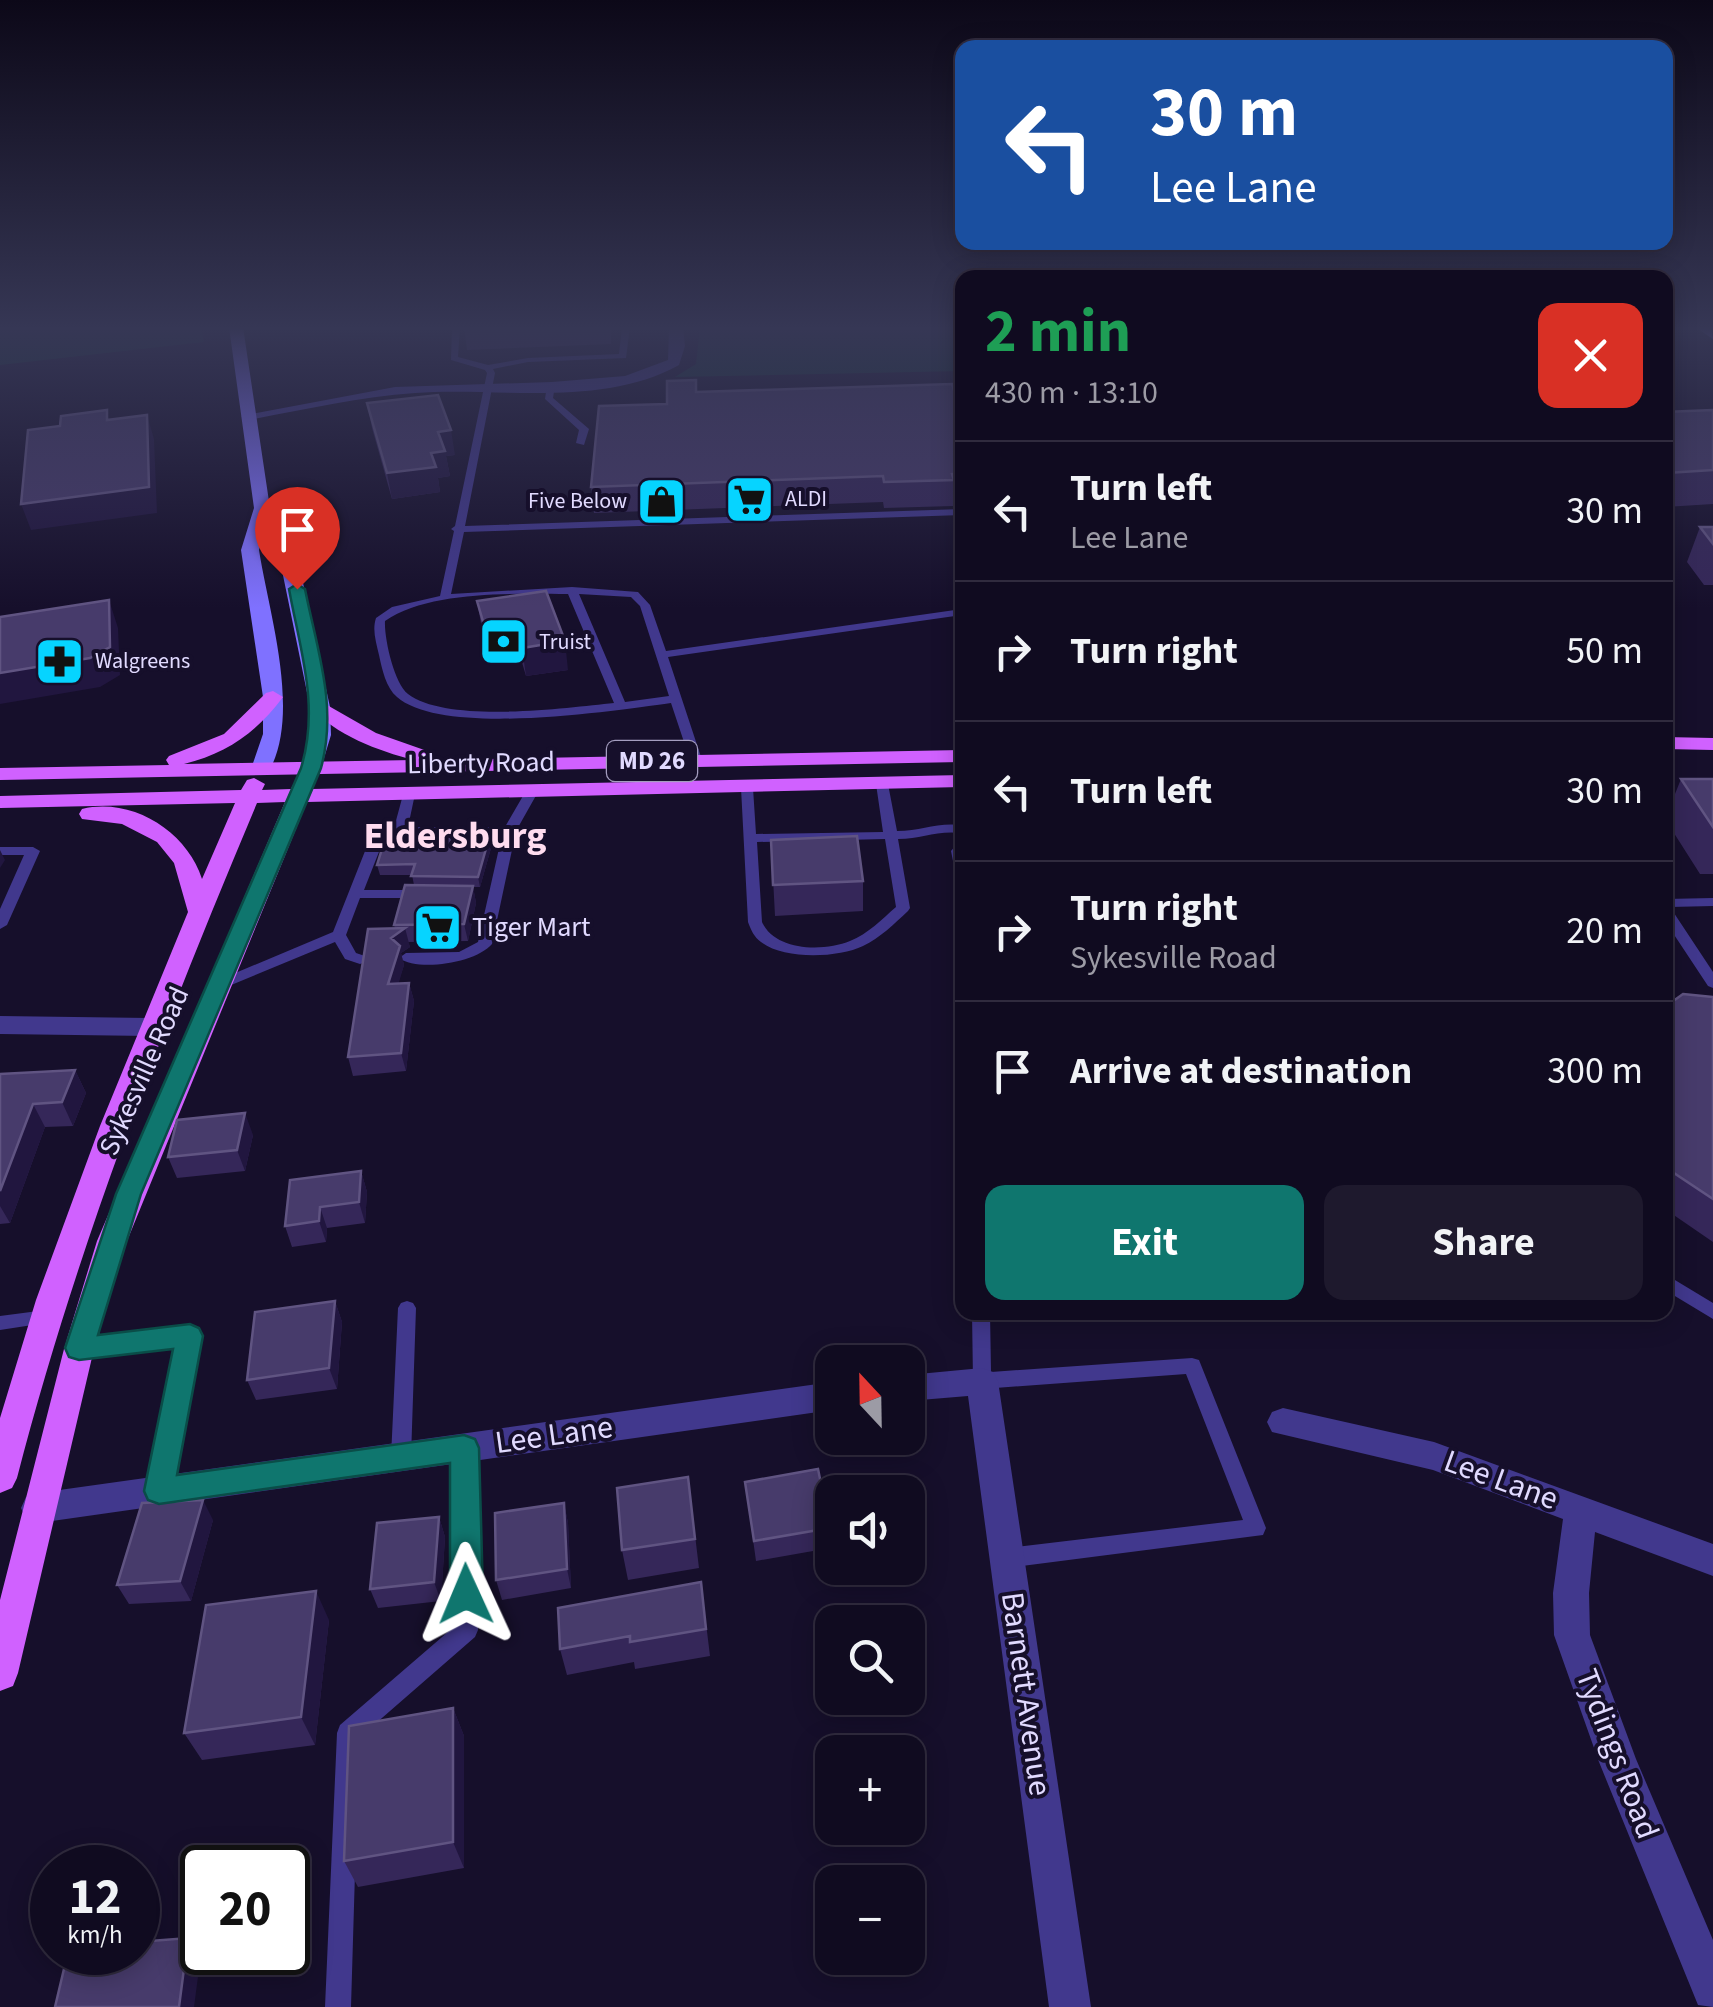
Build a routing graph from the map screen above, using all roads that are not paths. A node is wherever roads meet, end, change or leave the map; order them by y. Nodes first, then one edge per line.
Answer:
1 (249, 421) edge
2 (480, 421) edge
3 (574, 421) edge
4 (581, 443) dead end
5 (262, 508) junction
6 (955, 512) edge
7 (456, 529) junction
8 (572, 590) junction
9 (445, 598) junction
10 (955, 613) edge
11 (660, 655) junction
12 (273, 697) junction
13 (674, 699) junction
14 (621, 706) junction
15 (320, 707) junction
16 (1673, 744) edge
17 (1713, 744) edge
18 (955, 756) edge
19 (696, 760) junction
20 (462, 765) junction
21 (260, 768) junction
22 (311, 768) junction
23 (108, 772) junction
24 (0, 774) edge
25 (955, 780) edge
26 (882, 784) junction
27 (748, 788) junction
28 (532, 792) junction
29 (409, 794) junction
30 (299, 797) junction
31 (248, 798) junction
32 (0, 802) edge
33 (0, 812) edge
34 (955, 829) edge
35 (400, 831) junction
36 (509, 831) junction
37 (890, 833) junction
38 (751, 838) junction
39 (0, 851) edge
40 (355, 894) junction
41 (435, 894) edge
42 (475, 895) edge
43 (495, 895) junction
44 (1713, 902) edge
45 (1673, 905) edge
46 (5, 909) edge
47 (199, 911) junction
48 (1673, 920) edge
49 (0, 925) edge
50 (339, 936) junction
51 (1694, 956) junction
52 (1713, 956) edge
53 (406, 958) dead end
54 (360, 959) edge
55 (1713, 983) edge
56 (219, 986) junction
57 (0, 1025) edge
58 (149, 1026) junction
59 (1673, 1285) edge
60 (407, 1308) dead end
61 (1713, 1312) edge
62 (46, 1317) junction
63 (981, 1320) edge
64 (0, 1323) edge
65 (79, 1348) junction
66 (982, 1381) junction
67 (925, 1386) edge
68 (815, 1398) edge
69 (1283, 1422) dead end
70 (464, 1448) junction
71 (401, 1457) junction
72 (1, 1470) edge
73 (159, 1491) junction
74 (38, 1508) junction
75 (1581, 1508) junction
76 (1007, 1558) junction
77 (1713, 1560) edge
78 (0, 1673) edge
79 (1713, 1990) edge
80 (338, 2007) edge
81 (1070, 2007) edge

1 - 5 main road, Sykesville Road
2 - 7 lane
3 - 4 lane
5 - 12 main road, Sykesville Road
5 - 15 main road, Sykesville Road
6 - 7 lane
7 - 9 lane
8 - 9 lane
8 - 11 lane
8 - 14 lane
9 - 14 lane
10 - 11 lane
11 - 13 lane
12 - 21 main road, Sykesville Road
12 - 23 main road
13 - 14 lane
13 - 19 lane
15 - 20 main road
15 - 22 main road, Sykesville Road
16 - 17 main road
18 - 19 main road, Liberty Road / MD 26
19 - 20 main road, Liberty Road / MD 26
20 - 22 main road, Liberty Road / MD 26
21 - 22 main road, Liberty Road / MD 26
21 - 23 main road, Liberty Road / MD 26
21 - 31 main road, Sykesville Road
22 - 30 main road, Sykesville Road
23 - 24 main road, Liberty Road / MD 26
25 - 26 main road, Liberty Road / MD 26
26 - 27 main road, Liberty Road / MD 26
26 - 37 lane
27 - 28 main road, Liberty Road / MD 26
27 - 38 lane
28 - 29 main road, Liberty Road / MD 26
28 - 36 lane
29 - 30 main road, Liberty Road / MD 26
29 - 35 lane
30 - 31 main road, Liberty Road / MD 26
30 - 56 main road, Sykesville Road
31 - 32 main road, Liberty Road / MD 26
31 - 47 main road, Sykesville Road
33 - 47 main road
34 - 37 lane
35 - 36 lane
35 - 40 lane
36 - 43 lane
37 - 38 lane
37 - 38 lane
39 - 46 lane
40 - 41 lane
40 - 50 lane
42 - 43 lane
43 - 53 lane
44 - 45 lane
46 - 49 lane
47 - 58 main road, Sykesville Road
48 - 51 lane
50 - 54 lane
50 - 56 lane
51 - 52 lane
51 - 55 lane
56 - 65 main road, Sykesville Road
57 - 58 street
58 - 62 main road, Sykesville Road
59 - 61 lane
60 - 71 lane
62 - 64 lane
62 - 72 main road, Sykesville Road
63 - 66 lane
65 - 73 lane
65 - 74 main road, Sykesville Road
66 - 67 street
66 - 76 street, Barnett Avenue
66 - 76 lane
68 - 70 street, Lee Lane
69 - 75 street, Lee Lane
70 - 71 street, Lee Lane
70 - 80 lane
71 - 73 street, Lee Lane
73 - 74 street, Lee Lane
74 - 78 main road, Sykesville Road
75 - 77 street, Lee Lane
75 - 79 street, Tydings Road
76 - 81 street, Barnett Avenue

